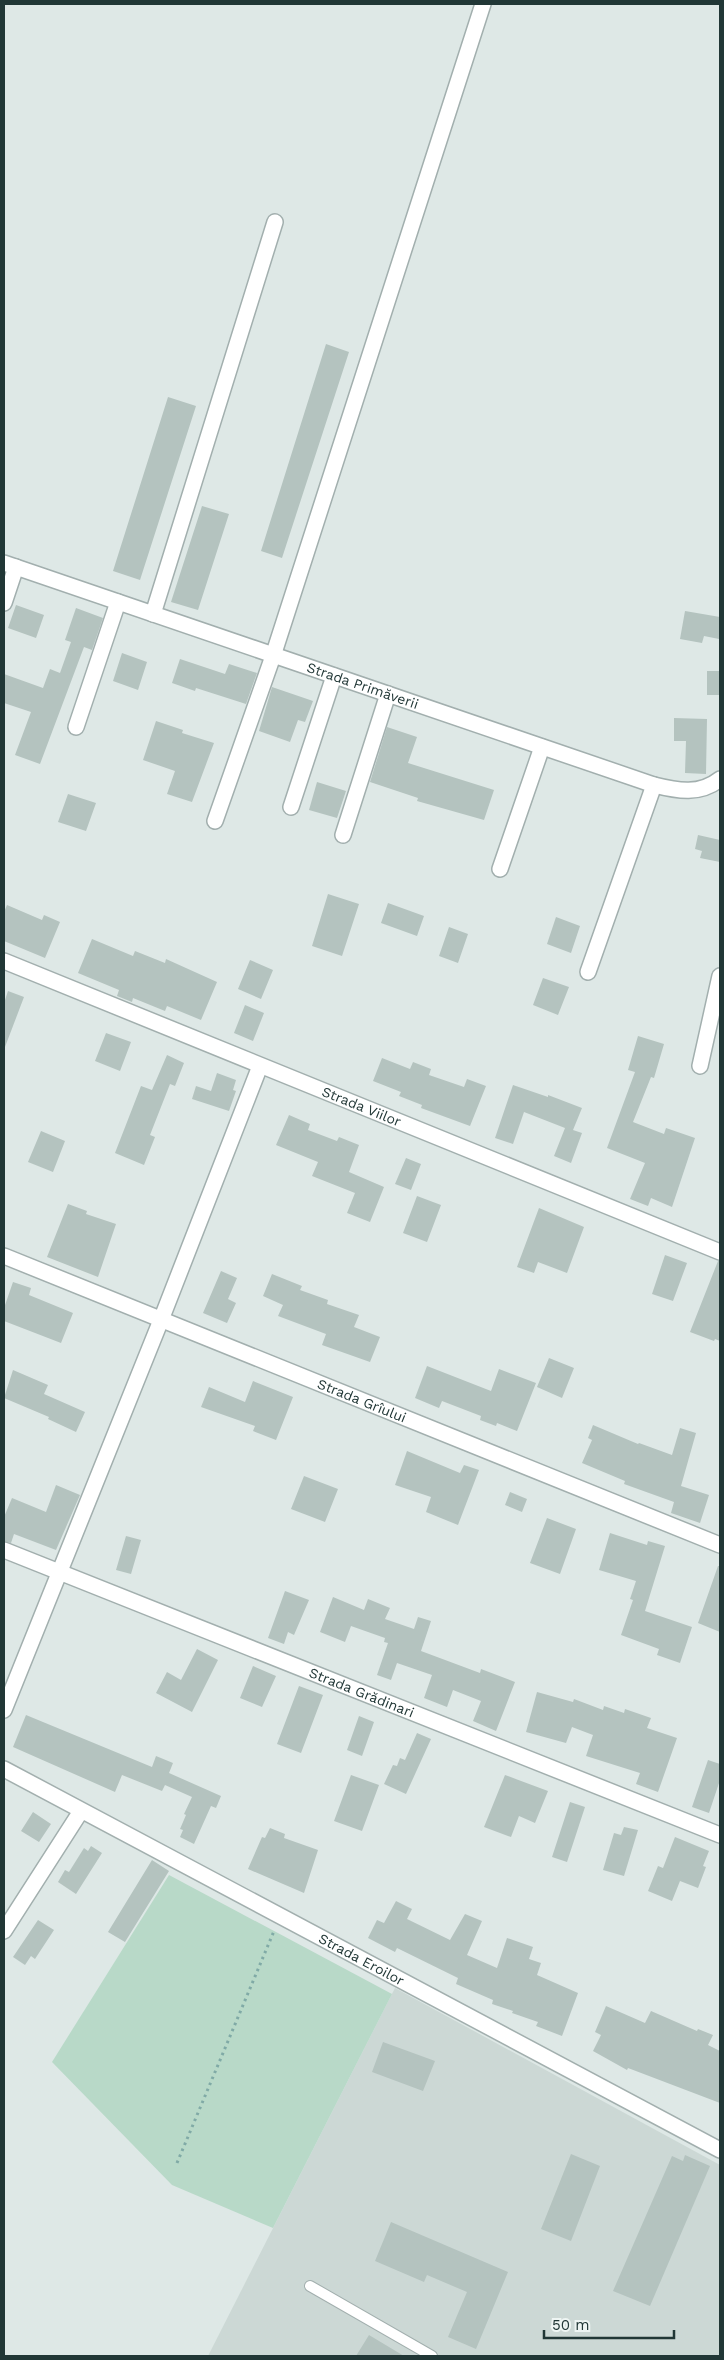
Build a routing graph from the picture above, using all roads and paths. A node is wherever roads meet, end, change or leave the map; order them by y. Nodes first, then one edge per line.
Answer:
1 (483, 4) edge
2 (275, 222) dead end
3 (10, 565) edge
4 (118, 602) junction
5 (4, 603) edge
6 (153, 614) junction
7 (272, 656) junction
8 (334, 676) junction
9 (388, 694) junction
10 (76, 727) dead end
11 (542, 747) junction
12 (720, 779) edge
13 (654, 785) junction
14 (290, 807) dead end
15 (215, 820) dead end
16 (343, 835) dead end
17 (500, 869) dead end
18 (4, 961) edge
19 (588, 972) dead end
20 (720, 976) edge
21 (260, 1066) junction
22 (700, 1066) dead end
23 (720, 1252) edge
24 (4, 1256) edge
25 (161, 1320) junction
26 (720, 1545) edge
27 (4, 1550) edge
28 (59, 1573) junction
29 (4, 1710) edge
30 (4, 1769) edge
31 (81, 1812) junction
32 (720, 1836) edge
33 (280, 1917) junction
34 (4, 1931) edge
35 (720, 2150) edge
36 (177, 2163) dead end
37 (310, 2286) dead end
38 (432, 2356) edge

1 - 7 street
2 - 6 street
3 - 4 street, Strada Primăverii
3 - 5 street
4 - 6 street, Strada Primăverii
4 - 10 street
6 - 7 street, Strada Primăverii
7 - 8 street, Strada Primăverii
7 - 15 street
8 - 9 street, Strada Primăverii
8 - 14 street
9 - 11 street, Strada Primăverii
9 - 16 street
11 - 13 street, Strada Primăverii
11 - 17 street
12 - 13 street, Strada Primăverii
13 - 19 street
18 - 21 street, Strada Viilor
20 - 22 street
21 - 23 street, Strada Viilor
21 - 25 street
24 - 25 street, Strada Grîului
25 - 26 street, Strada Grîului
25 - 28 street
27 - 28 street, Strada Grădinari
28 - 29 street
28 - 32 street, Strada Grădinari
30 - 31 street, Strada Eroilor
31 - 33 street, Strada Eroilor
31 - 34 street
33 - 35 street, Strada Eroilor
33 - 36 path
37 - 38 lane

